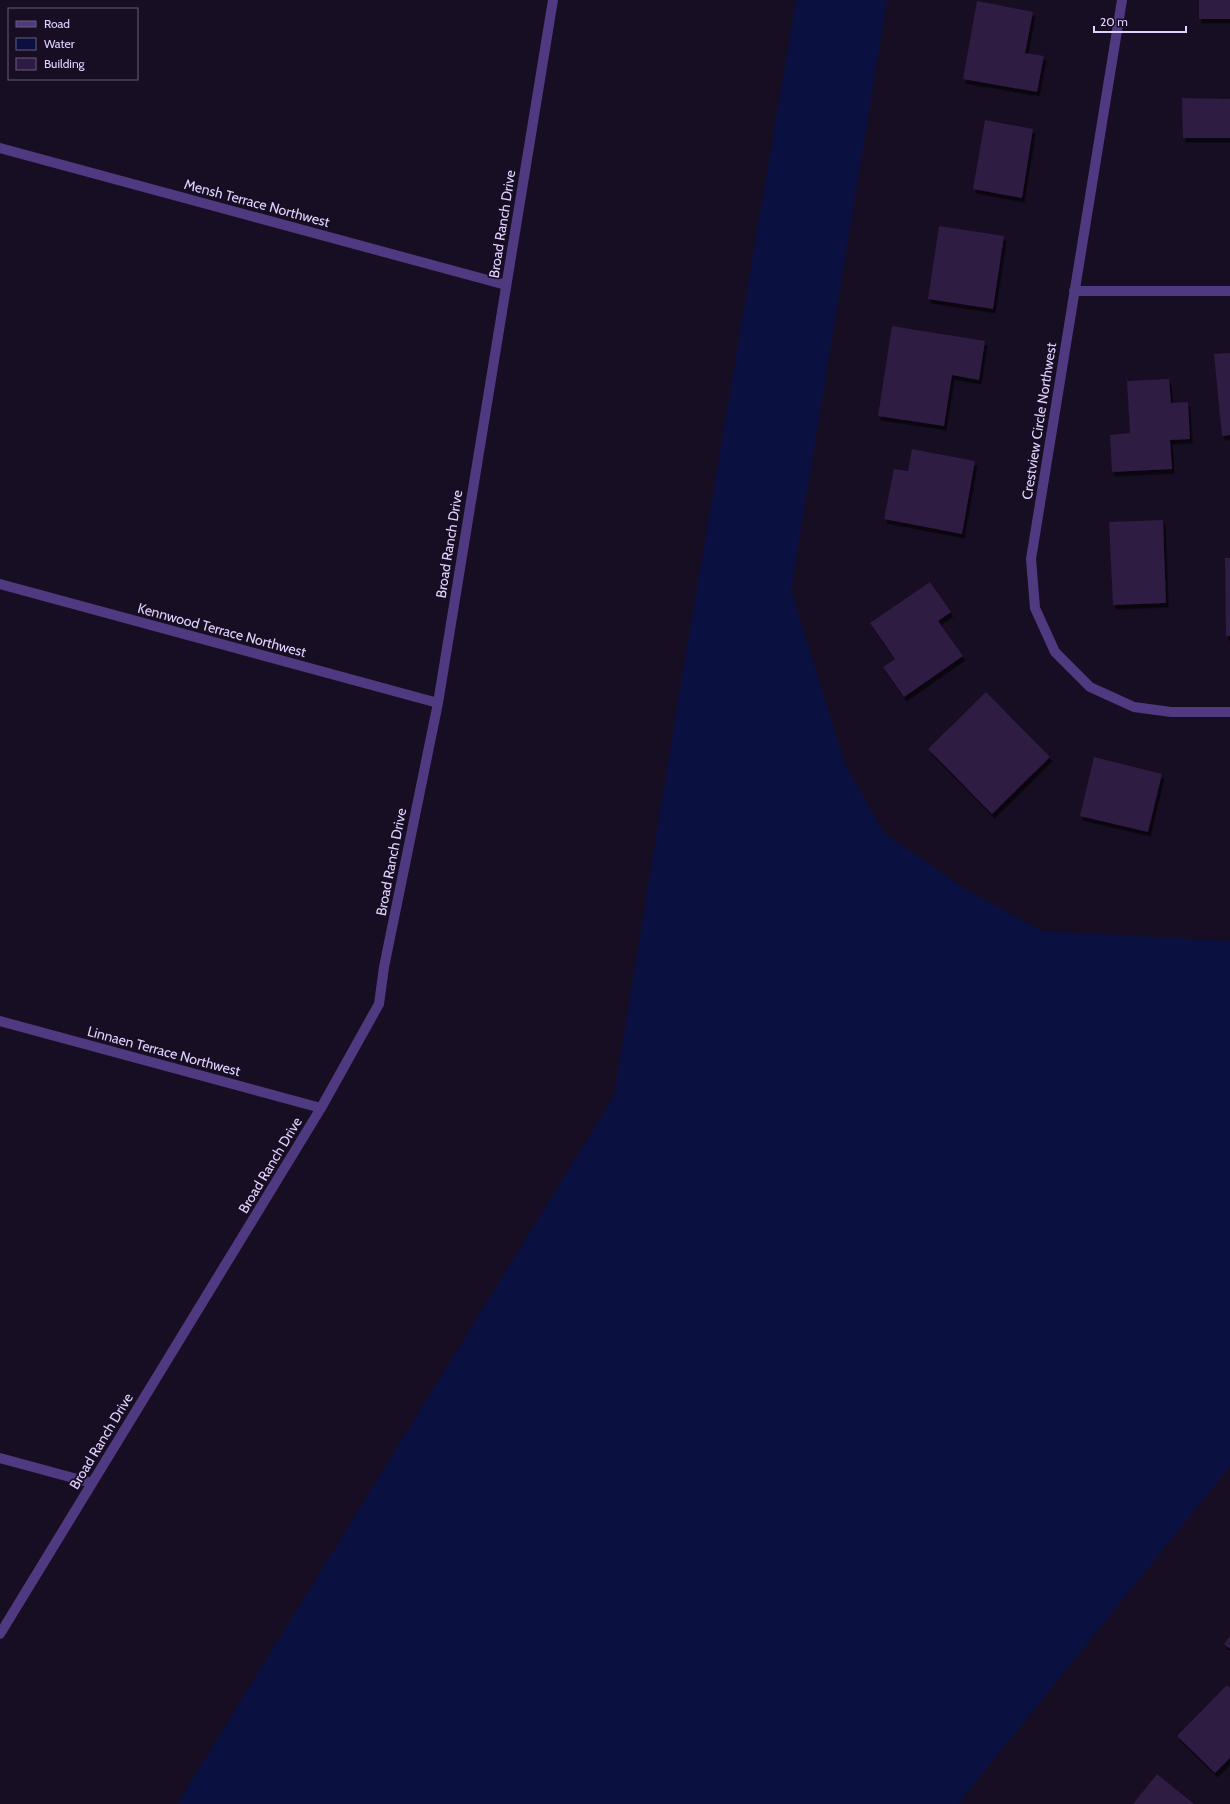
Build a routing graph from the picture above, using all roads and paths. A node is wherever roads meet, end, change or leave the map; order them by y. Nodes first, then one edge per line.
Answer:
1 (553, 0) edge
2 (1122, 0) edge
3 (0, 148) edge
4 (506, 284) junction
5 (1074, 291) junction
6 (1230, 291) edge
7 (0, 584) edge
8 (438, 703) junction
9 (1230, 712) edge
10 (0, 1021) edge
11 (321, 1108) junction
12 (0, 1458) edge
13 (92, 1483) junction
14 (0, 1634) edge

1 - 4 street, Broad Ranch Drive
2 - 5 street, Crestview Circle Northwest
3 - 4 street, Mensh Terrace Northwest
4 - 8 street, Broad Ranch Drive
5 - 6 street
5 - 9 street, Crestview Circle Northwest
7 - 8 street, Kennwood Terrace Northwest
8 - 11 street, Broad Ranch Drive
10 - 11 street, Linnaen Terrace Northwest
11 - 13 street, Broad Ranch Drive
12 - 13 street
13 - 14 street, Broad Ranch Drive

